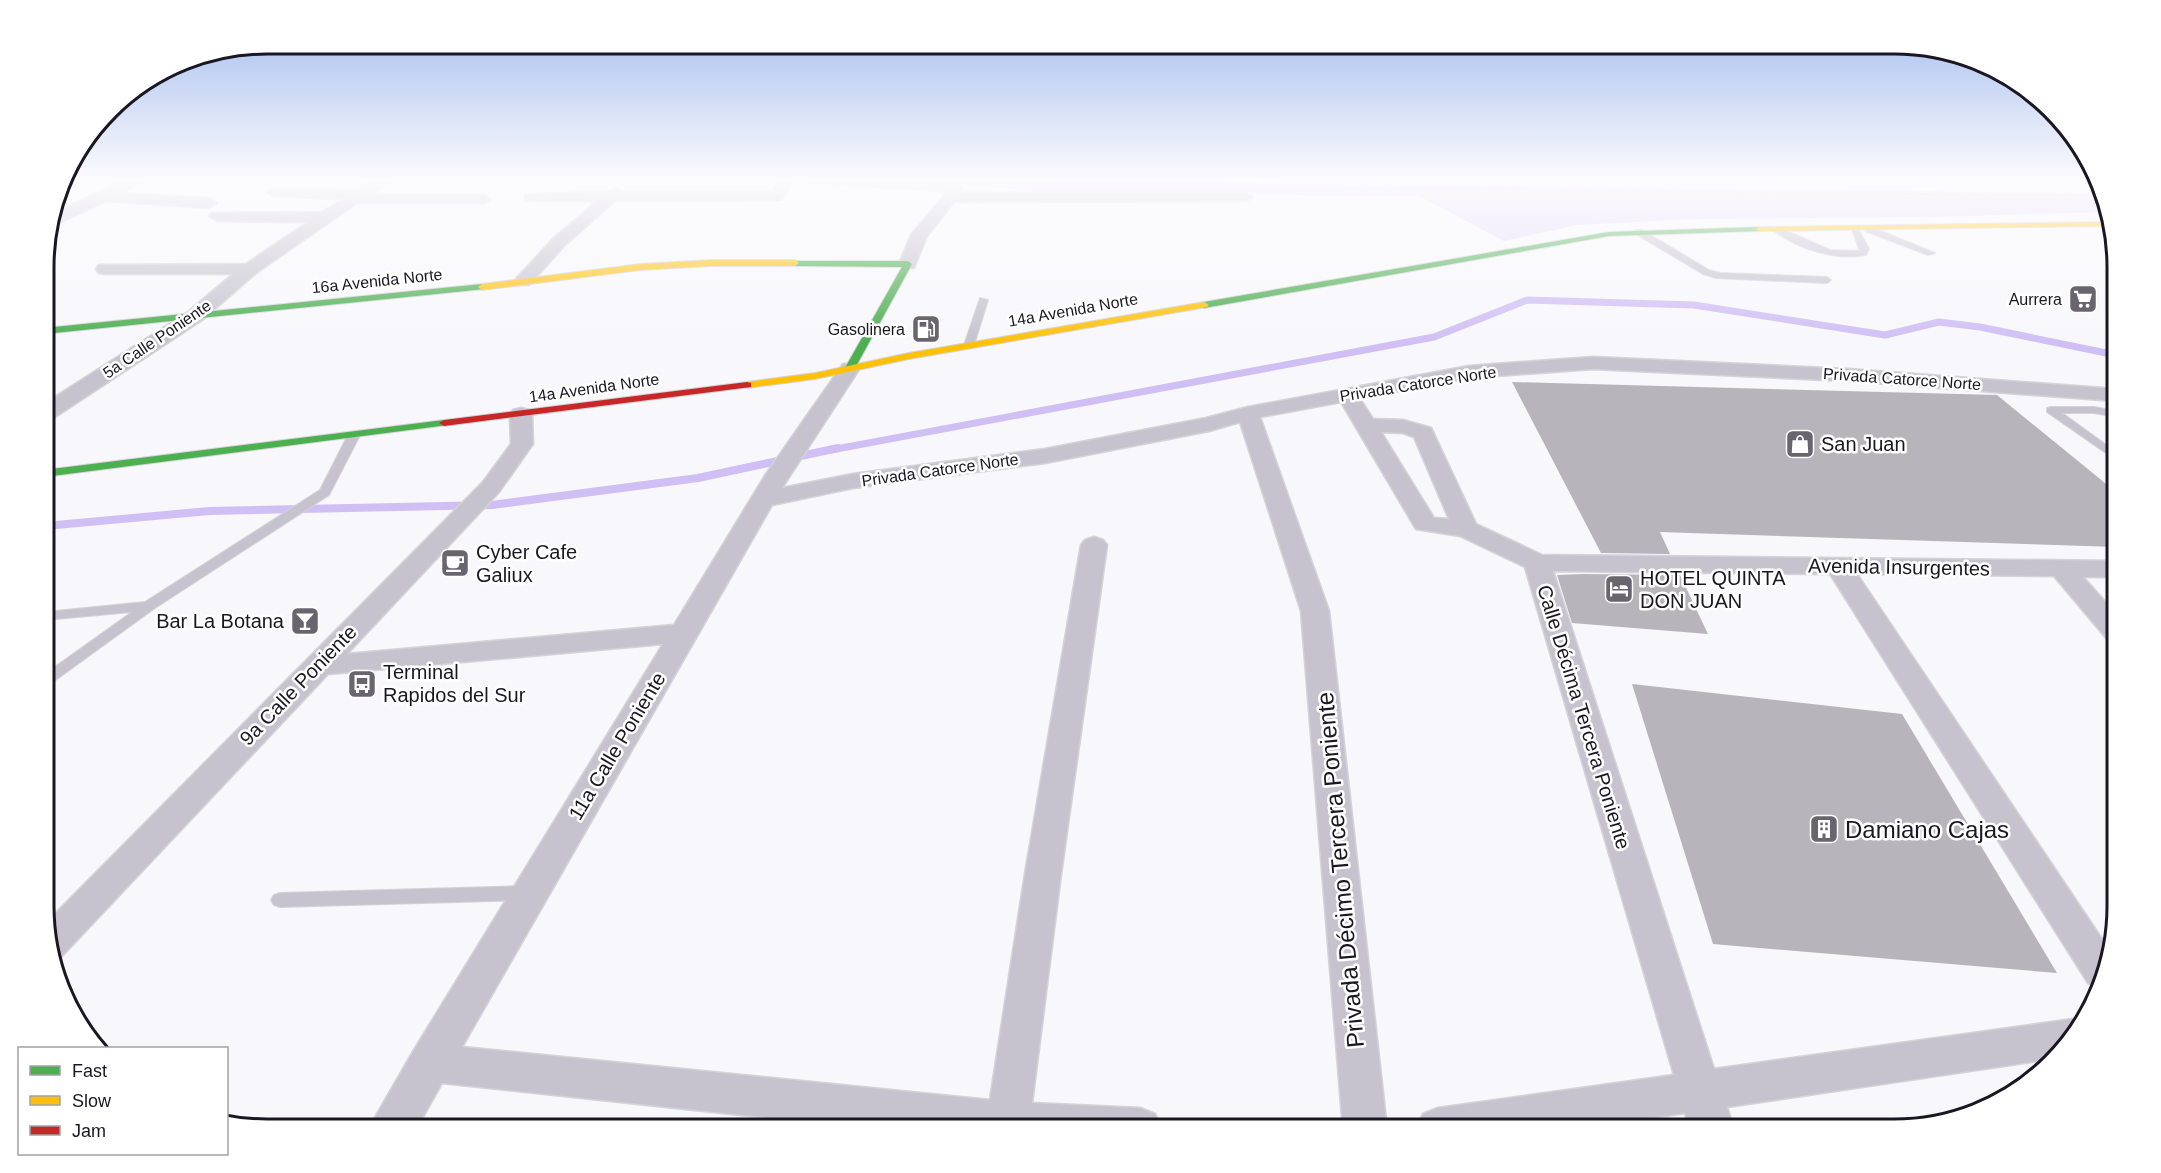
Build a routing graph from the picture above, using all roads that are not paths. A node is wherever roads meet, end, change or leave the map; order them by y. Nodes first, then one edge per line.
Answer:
1 (301, 234) edge
2 (569, 234) edge
3 (921, 234) edge
4 (1625, 234) edge
5 (1642, 234) edge
6 (1785, 234) edge
7 (1862, 234) edge
8 (1875, 234) edge
9 (1931, 253) dead end
10 (908, 264) junction
11 (105, 269) dead end
12 (250, 269) junction
13 (1827, 279) dead end
14 (524, 280) junction
15 (983, 300) dead end
16 (195, 316) junction
17 (54, 330) edge
18 (878, 343) junction
19 (969, 345) junction
20 (909, 356) junction
21 (850, 368) junction
22 (2056, 389) junction
23 (2107, 394) edge
24 (1347, 395) junction
25 (54, 408) edge
26 (2094, 410) junction
27 (2107, 412) edge
28 (1248, 413) junction
29 (521, 415) junction
30 (1366, 426) junction
31 (354, 435) junction
32 (2107, 450) edge
33 (54, 473) edge
34 (778, 474) junction
35 (1466, 529) junction
36 (1094, 545) dead end
37 (1538, 563) junction
38 (1838, 566) junction
39 (2061, 568) junction
40 (2107, 569) edge
41 (150, 605) junction
42 (54, 615) edge
43 (2107, 621) edge
44 (684, 633) junction
45 (317, 666) junction
46 (54, 674) edge
47 (530, 893) junction
48 (280, 900) dead end
49 (56, 937) edge
50 (2099, 965) edge
51 (2060, 1040) edge
52 (429, 1063) junction
53 (1706, 1111) edge
54 (398, 1119) edge
55 (943, 1119) edge
56 (1008, 1119) edge
57 (1364, 1119) edge
58 (1587, 1119) edge

1 - 12 street, 5a Calle Poniente
2 - 14 street
3 - 10 street
4 - 19 main road, 14a Avenida Norte
5 - 13 lane
6 - 7 lane
8 - 9 lane
10 - 14 main road, 16a Avenida Norte
10 - 18 main road
11 - 12 street
12 - 16 street, 5a Calle Poniente
14 - 16 main road, 16a Avenida Norte
15 - 19 lane
16 - 17 main road, 16a Avenida Norte
16 - 25 street, 5a Calle Poniente
18 - 20 main road
18 - 21 main road
19 - 20 main road, 14a Avenida Norte
20 - 21 main road, 14a Avenida Norte
21 - 29 main road, 14a Avenida Norte
21 - 34 street, 11a Calle Poniente
22 - 23 street, Privada Catorce Norte
22 - 24 street, Privada Catorce Norte
22 - 26 lane
24 - 28 street, Privada Catorce Norte
24 - 30 street, Calle Décima Tercera Poniente
26 - 27 lane
26 - 32 lane
28 - 34 street, Privada Catorce Norte
28 - 57 street, Privada Décimo Tercera Poniente
29 - 31 main road, 14a Avenida Norte
29 - 45 street, 9a Calle Poniente
30 - 35 street, Calle Décima Tercera Poniente
30 - 35 street
31 - 33 main road, 14a Avenida Norte
31 - 41 lane
34 - 44 street, 11a Calle Poniente
35 - 37 street, Calle Décima Tercera Poniente
36 - 56 street
37 - 38 street, Avenida Insurgentes
37 - 53 street, Calle Décima Tercera Poniente
38 - 39 street, Avenida Insurgentes
38 - 50 street
39 - 40 street, Avenida Insurgentes
39 - 43 street
41 - 42 lane
41 - 46 lane
44 - 45 street
44 - 47 street, 11a Calle Poniente
45 - 49 street, 9a Calle Poniente
47 - 48 lane
47 - 52 street, 11a Calle Poniente
51 - 53 street
52 - 54 street, 11a Calle Poniente
52 - 55 street
53 - 58 street

